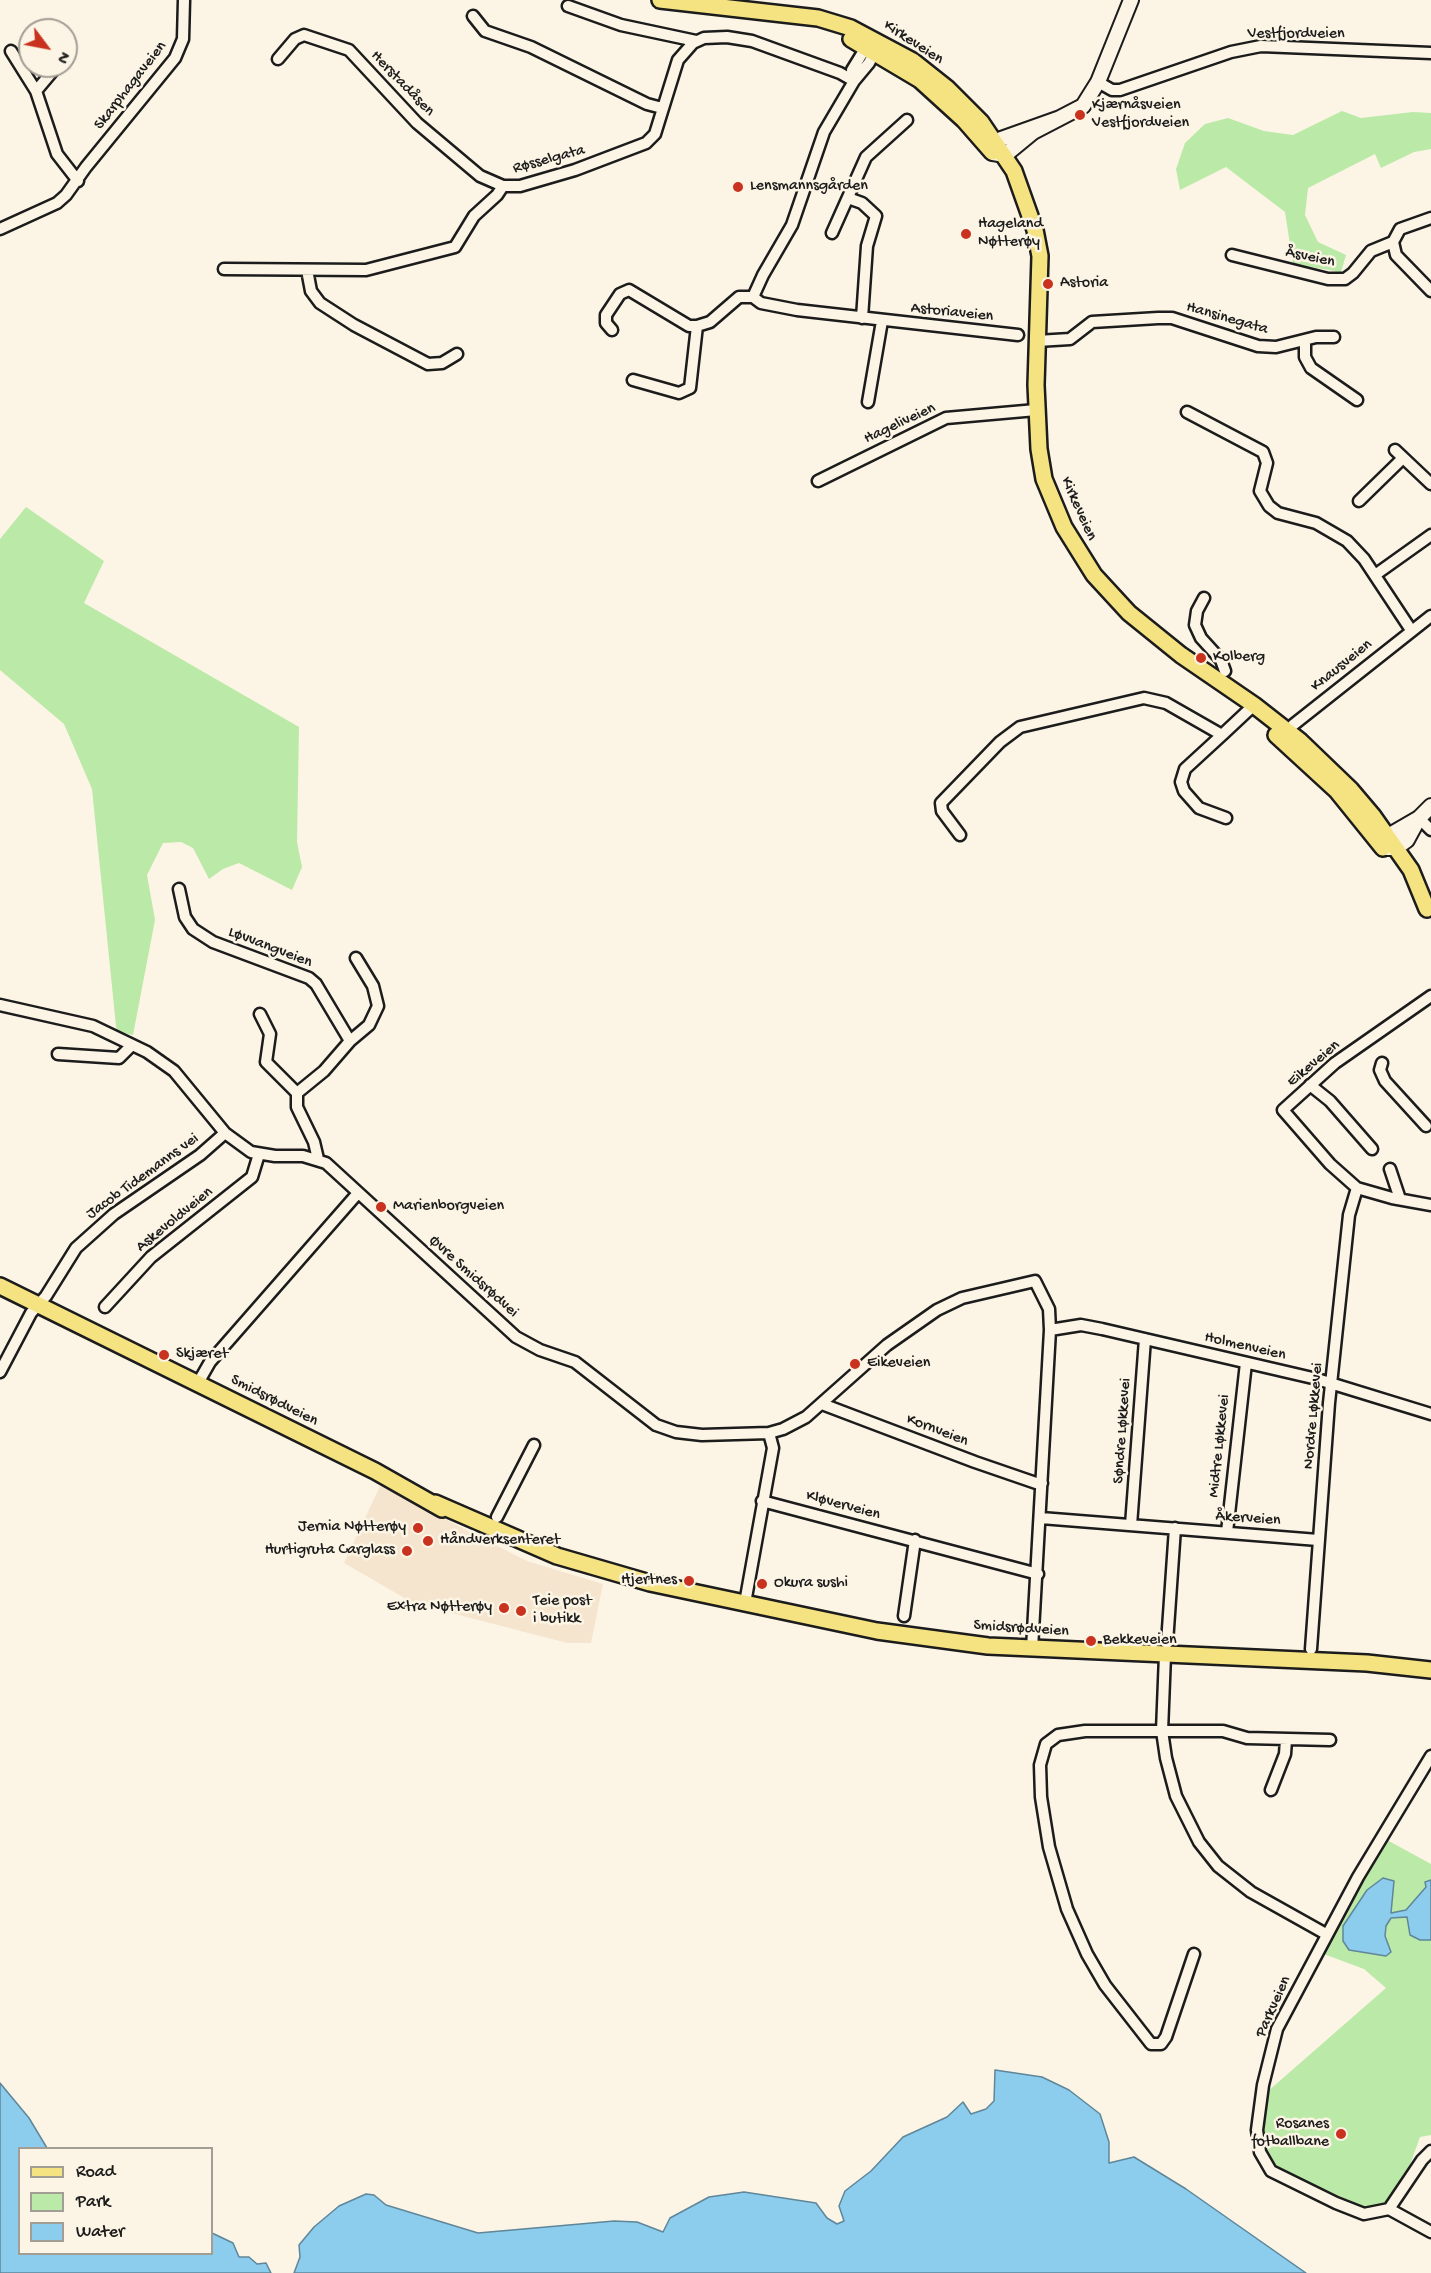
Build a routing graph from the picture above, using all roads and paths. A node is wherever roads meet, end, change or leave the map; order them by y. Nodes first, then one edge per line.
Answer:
1 (184, 0) edge
2 (660, 0) edge
3 (1131, 0) edge
4 (568, 6) dead end
5 (473, 16) dead end
6 (696, 41) junction
7 (872, 46) junction
8 (12, 51) dead end
9 (1431, 53) edge
10 (278, 59) dead end
11 (47, 78) edge
12 (854, 81) junction
13 (1098, 82) junction
14 (36, 91) junction
15 (662, 108) junction
16 (907, 120) dead end
17 (998, 150) junction
18 (78, 181) junction
19 (503, 186) junction
20 (848, 198) junction
21 (1431, 218) edge
22 (0, 229) edge
23 (832, 233) dead end
24 (1393, 242) junction
25 (1232, 255) dead end
26 (224, 269) dead end
27 (307, 270) junction
28 (1431, 291) edge
29 (753, 297) junction
30 (862, 318) junction
31 (882, 321) junction
32 (697, 326) junction
33 (612, 330) dead end
34 (1018, 335) dead end
35 (1334, 337) dead end
36 (1037, 341) junction
37 (1305, 342) junction
38 (457, 354) dead end
39 (633, 380) dead end
40 (1357, 400) dead end
41 (868, 402) dead end
42 (1036, 410) junction
43 (1187, 412) dead end
44 (818, 481) dead end
45 (1431, 484) edge
46 (1359, 501) dead end
47 (1431, 535) edge
48 (1375, 575) junction
49 (1204, 598) dead end
50 (1431, 616) edge
51 (1411, 630) junction
52 (1225, 671) dead end
53 (1251, 709) junction
54 (1293, 725) dead end
55 (1222, 735) junction
56 (1431, 806) edge
57 (1226, 818) dead end
58 (1419, 818) junction
59 (1431, 830) edge
60 (960, 835) dead end
61 (1389, 844) junction
62 (179, 889) dead end
63 (1429, 913) edge
64 (356, 958) dead end
65 (1431, 996) edge
66 (0, 1005) edge
67 (260, 1014) dead end
68 (350, 1041) junction
69 (132, 1044) junction
70 (58, 1054) dead end
71 (1382, 1063) dead end
72 (1310, 1085) junction
73 (297, 1093) junction
74 (1426, 1126) dead end
75 (225, 1133) junction
76 (1372, 1149) dead end
77 (259, 1154) junction
78 (318, 1159) junction
79 (1390, 1169) dead end
80 (1357, 1188) junction
81 (358, 1193) junction
82 (1400, 1199) junction
83 (1431, 1205) edge
84 (0, 1286) edge
85 (39, 1304) junction
86 (105, 1307) dead end
87 (1050, 1330) junction
88 (1145, 1340) junction
89 (1246, 1363) junction
90 (0, 1372) edge
91 (198, 1383) junction
92 (1333, 1384) junction
93 (822, 1404) junction
94 (1431, 1414) edge
95 (769, 1433) junction
96 (534, 1445) dead end
97 (1042, 1483) junction
98 (762, 1501) junction
99 (497, 1517) dead end
100 (1041, 1518) junction
101 (1131, 1525) junction
102 (1175, 1528) junction
103 (1227, 1532) junction
104 (915, 1540) junction
105 (1318, 1540) junction
106 (1038, 1574) junction
107 (745, 1603) junction
108 (904, 1616) dead end
109 (1032, 1649) junction
110 (1166, 1649) junction
111 (1311, 1649) dead end
112 (1431, 1671) edge
113 (1162, 1731) junction
114 (1286, 1740) junction
115 (1330, 1740) dead end
116 (1431, 1756) edge
117 (1271, 1790) dead end
118 (1326, 1934) junction
119 (1194, 1954) dead end
120 (1431, 2151) edge
121 (1389, 2209) junction
122 (1431, 2232) edge

1 - 18 street, Skarphagaveien
2 - 7 main road, Kirkeveien
3 - 13 main road
4 - 6 street
5 - 15 street
6 - 12 street
6 - 15 street, Røsselgata
7 - 12 street
7 - 17 main road, Kirkeveien
8 - 14 street
9 - 13 street, Vestfjordveien
10 - 19 street, Herstadåsen
11 - 14 street
12 - 29 street
13 - 17 main road
14 - 18 street
15 - 19 street, Røsselgata
16 - 20 street
17 - 36 main road, Kirkeveien
18 - 22 street, Skarphagaveien
19 - 27 street, Røsselgata
20 - 23 street
20 - 30 street
21 - 24 street, Åsveien
24 - 25 street, Åsveien
24 - 28 street
26 - 27 street, Røsselgata
27 - 38 street
29 - 30 street, Astoriaveien
29 - 32 street
30 - 31 street, Astoriaveien
31 - 34 street, Astoriaveien
31 - 41 street
32 - 33 street
32 - 39 street
35 - 37 street, Hansinegata
36 - 37 street, Hansinegata
36 - 42 main road, Kirkeveien
37 - 40 street
42 - 44 street, Hageliveien
42 - 53 main road, Kirkeveien
43 - 48 street
45 - 46 street
47 - 48 street
48 - 51 street
49 - 52 street
50 - 51 street, Knausveien
51 - 54 street, Knausveien
53 - 55 street
53 - 61 main road, Kirkeveien
55 - 57 street
55 - 60 street
56 - 58 main road
58 - 59 street
58 - 61 main road
61 - 63 main road, Kirkeveien
62 - 68 street, Løvvangveien
64 - 68 street
65 - 72 street, Eikeveien
66 - 69 street
67 - 73 street
68 - 73 street
69 - 70 street
69 - 75 street
71 - 74 street
72 - 76 street
72 - 80 street, Eikeveien
73 - 78 street
75 - 77 street
75 - 85 street, Jacob Tidemanns vei
77 - 78 street
77 - 86 street, Askevoldveien
78 - 81 street, Øvre Smidsrødvei
79 - 82 street
80 - 82 street, Eikeveien
80 - 92 street, Nordre Løkkevei
81 - 91 street
81 - 95 street, Øvre Smidsrødvei
82 - 83 street, Eikeveien
84 - 85 main road, Smidsrødveien
85 - 90 street, Jacob Tidemanns vei
85 - 91 main road, Smidsrødveien
87 - 88 street, Holmenveien
87 - 93 street
87 - 97 street
88 - 89 street, Holmenveien
88 - 101 street, Søndre Løkkevei
89 - 92 street, Holmenveien
89 - 103 street, Midtre Løkkevei
91 - 107 main road, Smidsrødveien
92 - 94 street, Holmenveien
92 - 105 street, Nordre Løkkevei
93 - 95 street
93 - 97 street, Kornveien
95 - 98 street
96 - 99 street
97 - 100 street
98 - 104 street, Kløverveien
98 - 107 street
100 - 101 street, Åkerveien
100 - 106 street
101 - 102 street, Åkerveien
102 - 103 street, Åkerveien
102 - 110 street
103 - 105 street, Åkerveien
104 - 106 street, Kløverveien
104 - 108 street
105 - 111 street, Nordre Løkkevei
106 - 109 street
107 - 109 main road, Smidsrødveien
109 - 110 main road, Smidsrødveien
110 - 112 main road, Smidsrødveien
110 - 113 street
113 - 114 street
113 - 118 street
113 - 119 street
114 - 115 street
114 - 117 street
116 - 118 street, Parkveien
118 - 121 street, Parkveien
120 - 121 street
121 - 122 street

